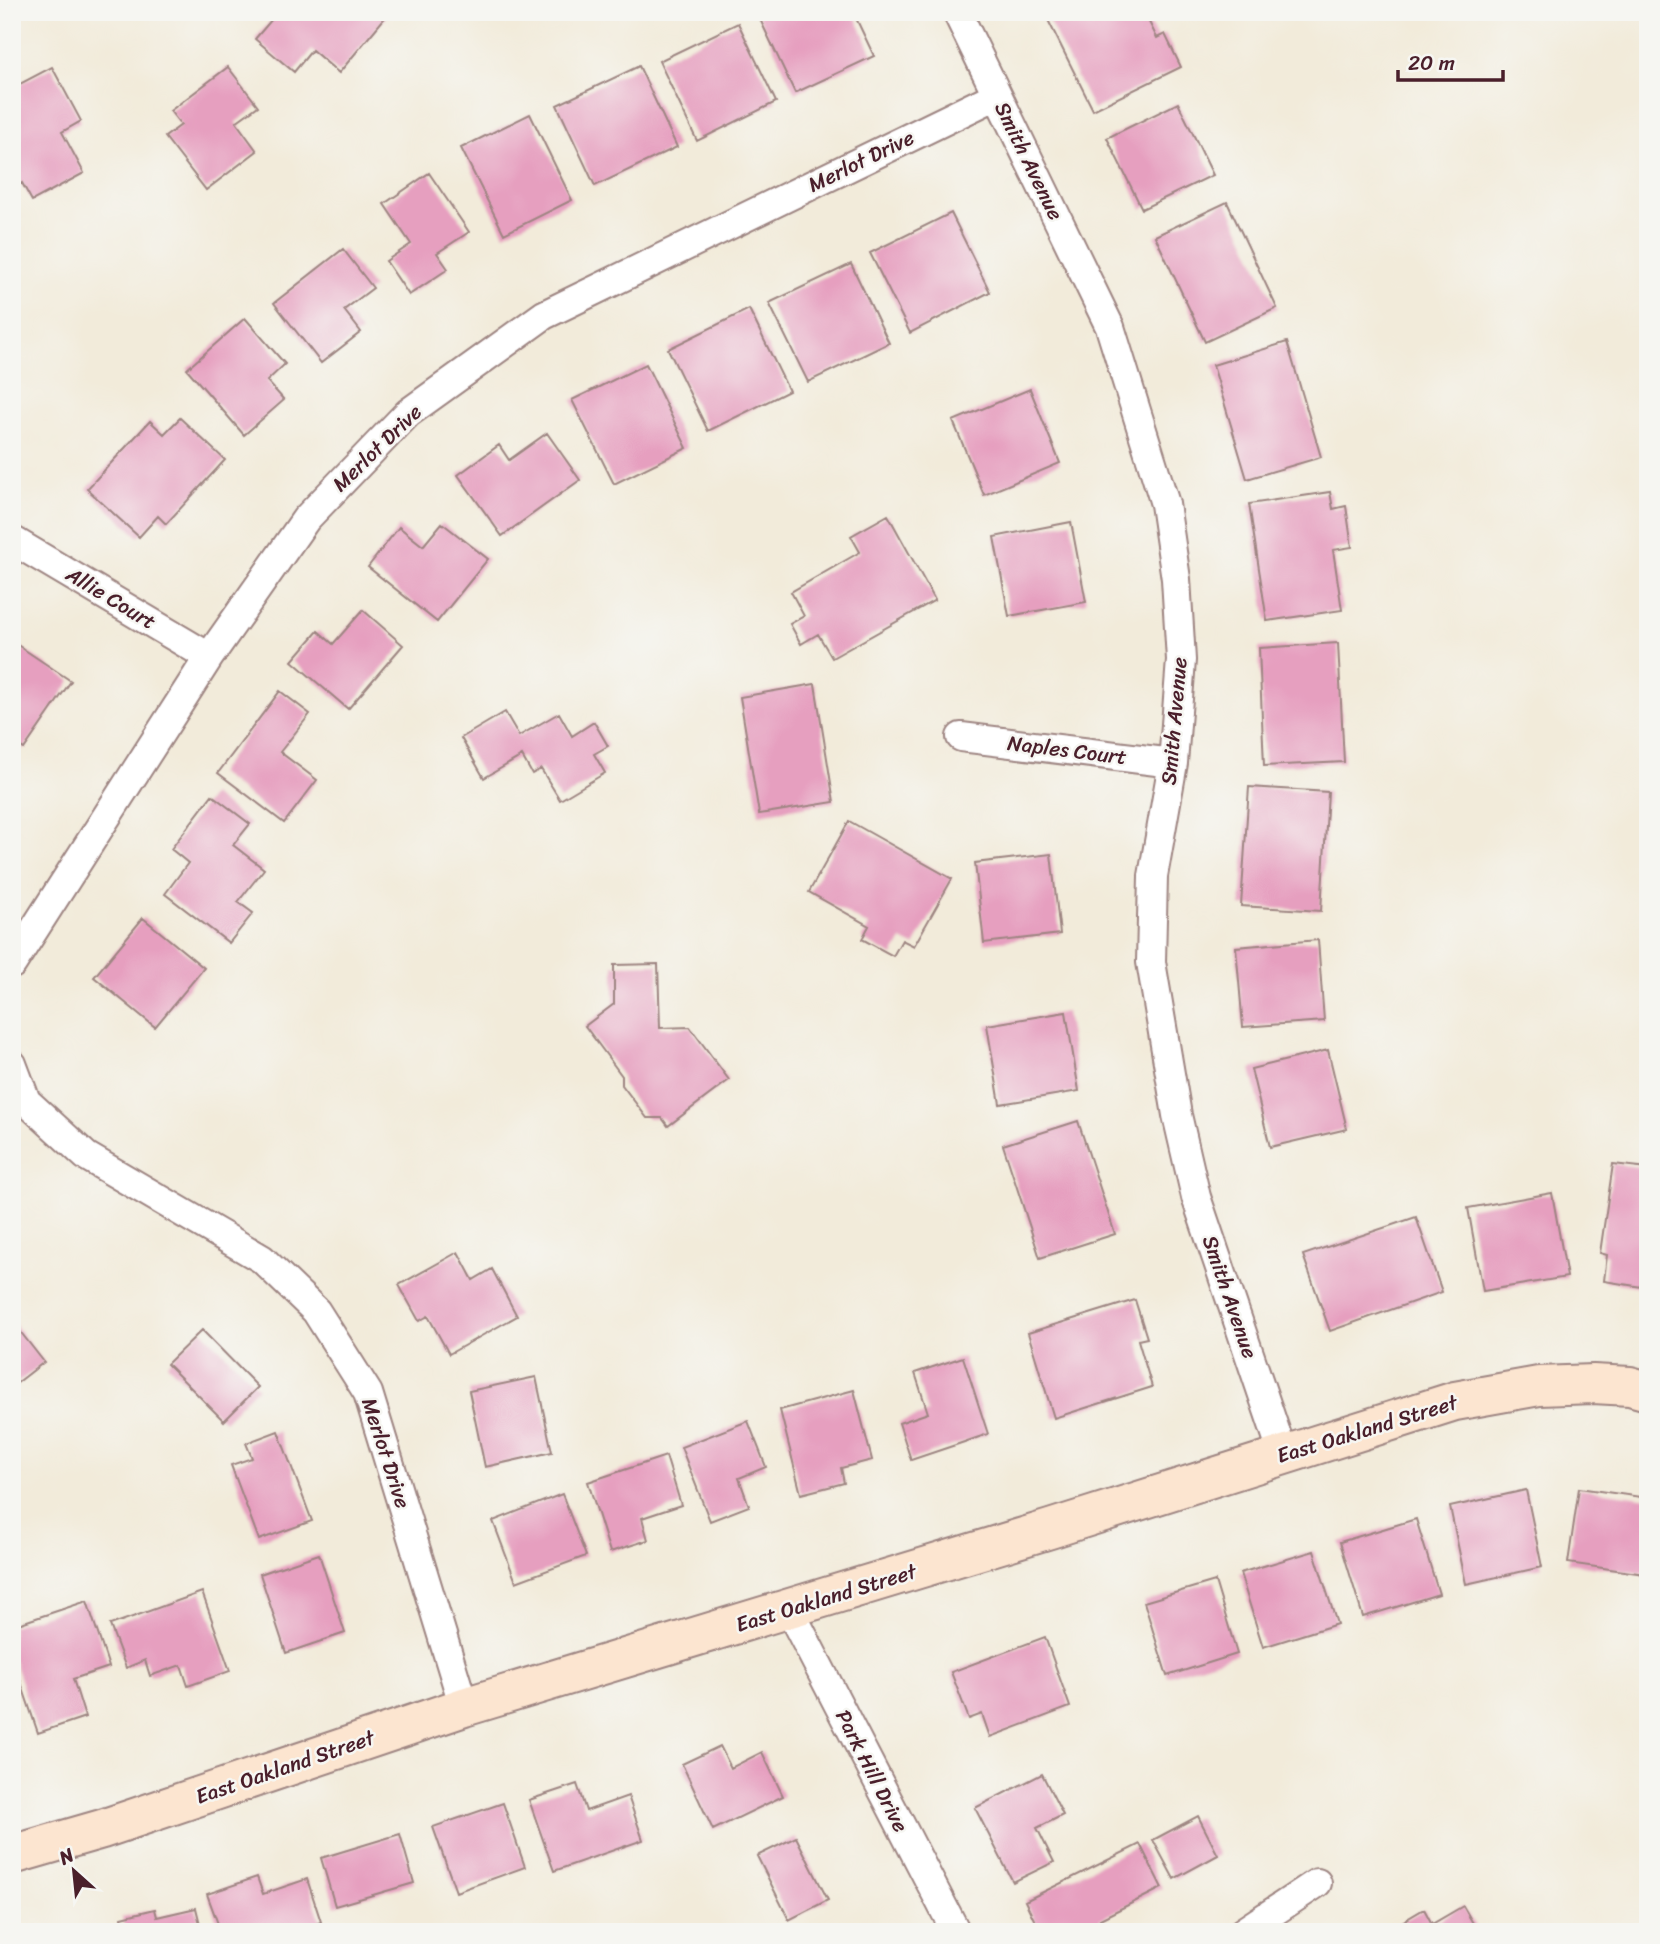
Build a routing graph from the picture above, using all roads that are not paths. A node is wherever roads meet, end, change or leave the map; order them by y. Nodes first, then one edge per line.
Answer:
1 (957, 12) edge
2 (997, 95) junction
3 (12, 540) edge
4 (209, 657) junction
5 (961, 737) dead end
6 (1173, 763) junction
7 (12, 964) edge
8 (12, 1064) edge
9 (1648, 1391) edge
10 (1283, 1454) junction
11 (789, 1609) junction
12 (464, 1707) junction
13 (12, 1854) edge
14 (1317, 1883) dead end
15 (956, 1932) edge
16 (1242, 1932) edge

1 - 2 street, Smith Avenue
2 - 4 street, Merlot Drive
2 - 6 street, Smith Avenue
3 - 4 street, Allie Court
4 - 7 street, Merlot Drive
5 - 6 street, Naples Court
6 - 10 street, Smith Avenue
8 - 12 street, Merlot Drive
9 - 10 street, East Oakland Street
10 - 11 street, East Oakland Street
11 - 12 street, East Oakland Street
11 - 15 street, Park Hill Drive
12 - 13 street, East Oakland Street
14 - 16 street

